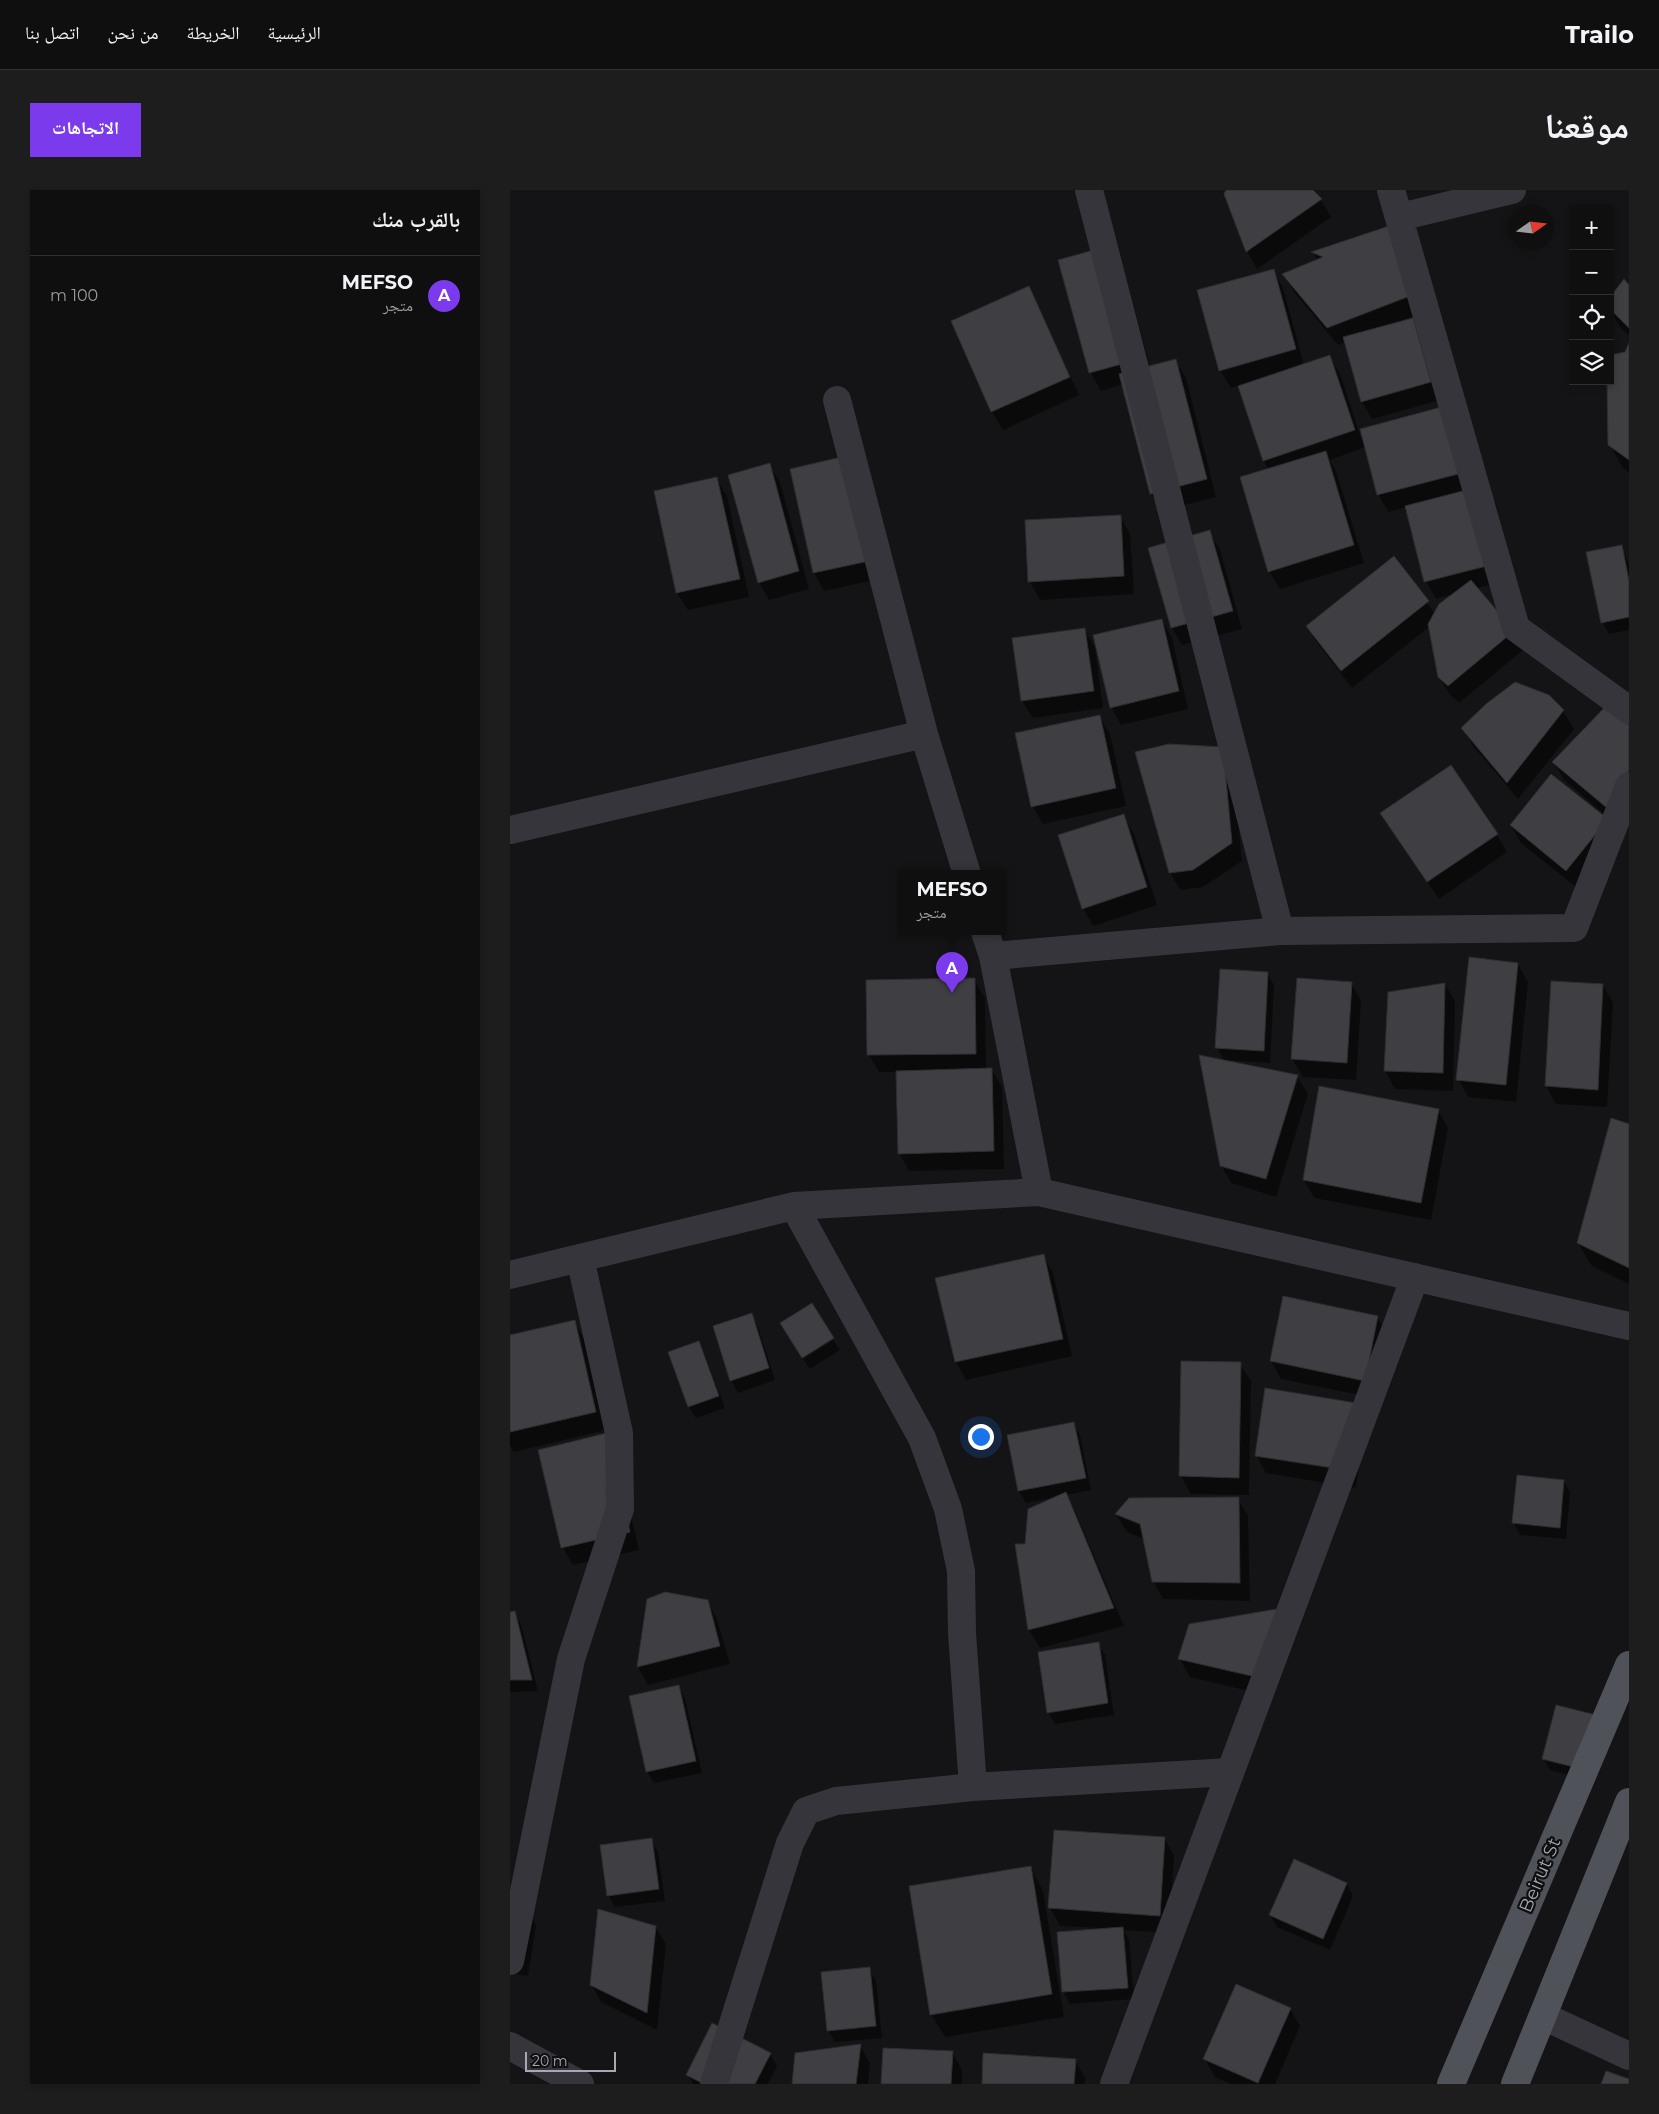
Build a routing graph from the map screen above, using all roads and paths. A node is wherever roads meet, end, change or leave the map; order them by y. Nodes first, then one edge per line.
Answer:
1 (1089, 190) edge
2 (1391, 190) edge
3 (1512, 190) edge
4 (1400, 216) junction
5 (837, 400) dead end
6 (1629, 710) edge
7 (924, 734) junction
8 (1629, 786) edge
9 (510, 830) edge
10 (966, 870) edge
11 (1280, 931) junction
12 (989, 944) edge
13 (1039, 1192) junction
14 (794, 1206) junction
15 (580, 1258) junction
16 (510, 1275) edge
17 (1415, 1277) junction
18 (1629, 1326) edge
19 (1629, 1665) edge
20 (1622, 1704) edge
21 (1229, 1772) junction
22 (973, 1787) junction
23 (1629, 1802) edge
24 (510, 1961) edge
25 (1543, 2016) junction
26 (510, 2046) edge
27 (1629, 2056) edge
28 (1118, 2083) edge
29 (580, 2084) edge
30 (714, 2084) edge
31 (1451, 2084) edge
32 (1514, 2084) edge

1 - 11 street
2 - 4 street
3 - 4 street
4 - 6 street
5 - 7 street
7 - 9 street
7 - 10 street
8 - 11 street
11 - 12 street
12 - 13 street
13 - 14 street
13 - 17 street
14 - 15 street
14 - 22 street
15 - 16 street
15 - 24 street
17 - 18 street
17 - 21 street
19 - 20 main road, Beirut St
20 - 31 main road, Beirut St
21 - 22 street
21 - 28 street
22 - 30 street
23 - 25 main road
25 - 27 street
25 - 32 main road
26 - 29 street

